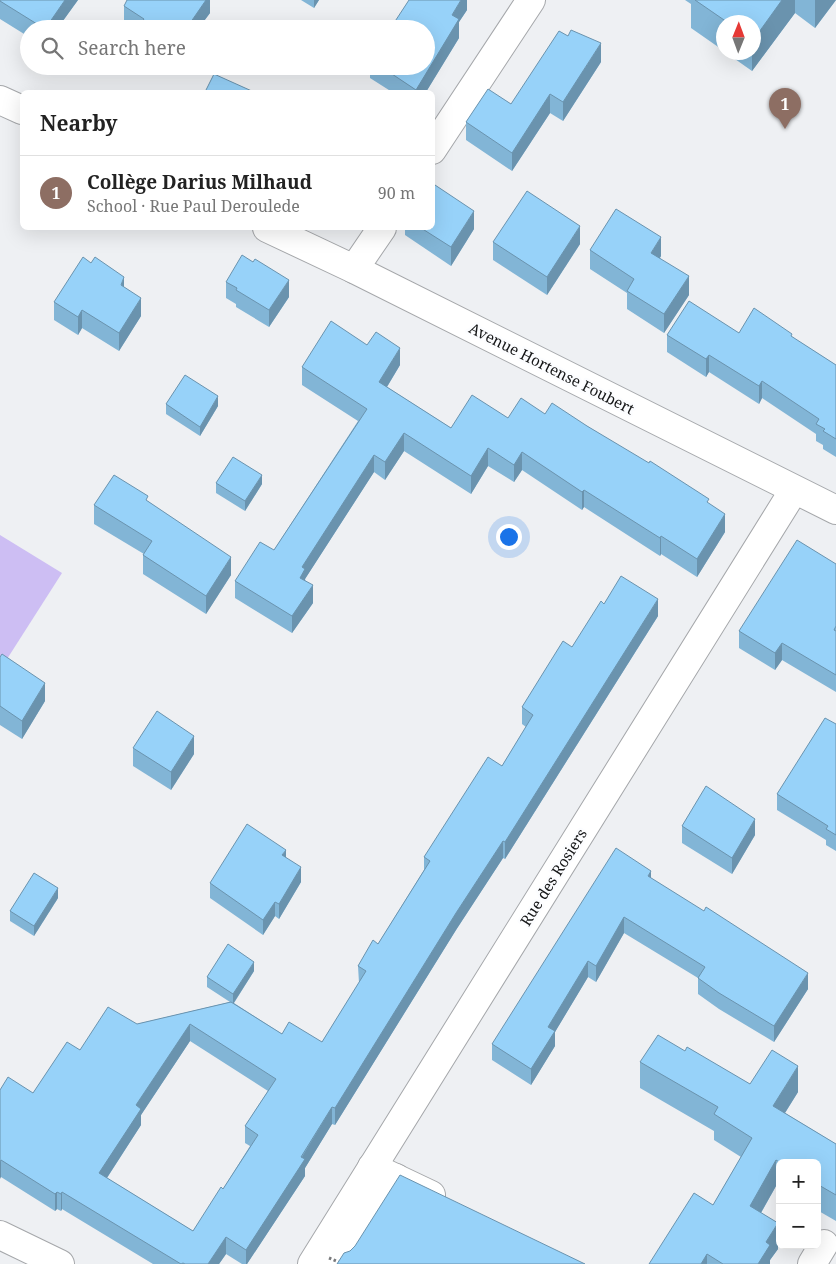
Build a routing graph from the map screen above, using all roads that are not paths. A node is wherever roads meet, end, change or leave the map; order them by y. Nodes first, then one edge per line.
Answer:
1 (531, 0) edge
2 (0, 100) edge
3 (20, 109) edge
4 (435, 145) edge
5 (271, 230) edge
6 (381, 230) edge
7 (354, 269) junction
8 (794, 490) junction
9 (836, 510) edge
10 (384, 1173) junction
11 (457, 1208) edge
12 (11, 1248) edge
13 (331, 1262) edge
14 (60, 1264) edge

1 - 4 street
2 - 3 street
5 - 7 street, Avenue Hortense Foubert
6 - 7 street
7 - 8 street, Avenue Hortense Foubert
8 - 9 street, Avenue Hortense Foubert
8 - 10 street, Rue des Rosiers
10 - 11 street
10 - 13 street, Rue des Rosiers
12 - 14 street

